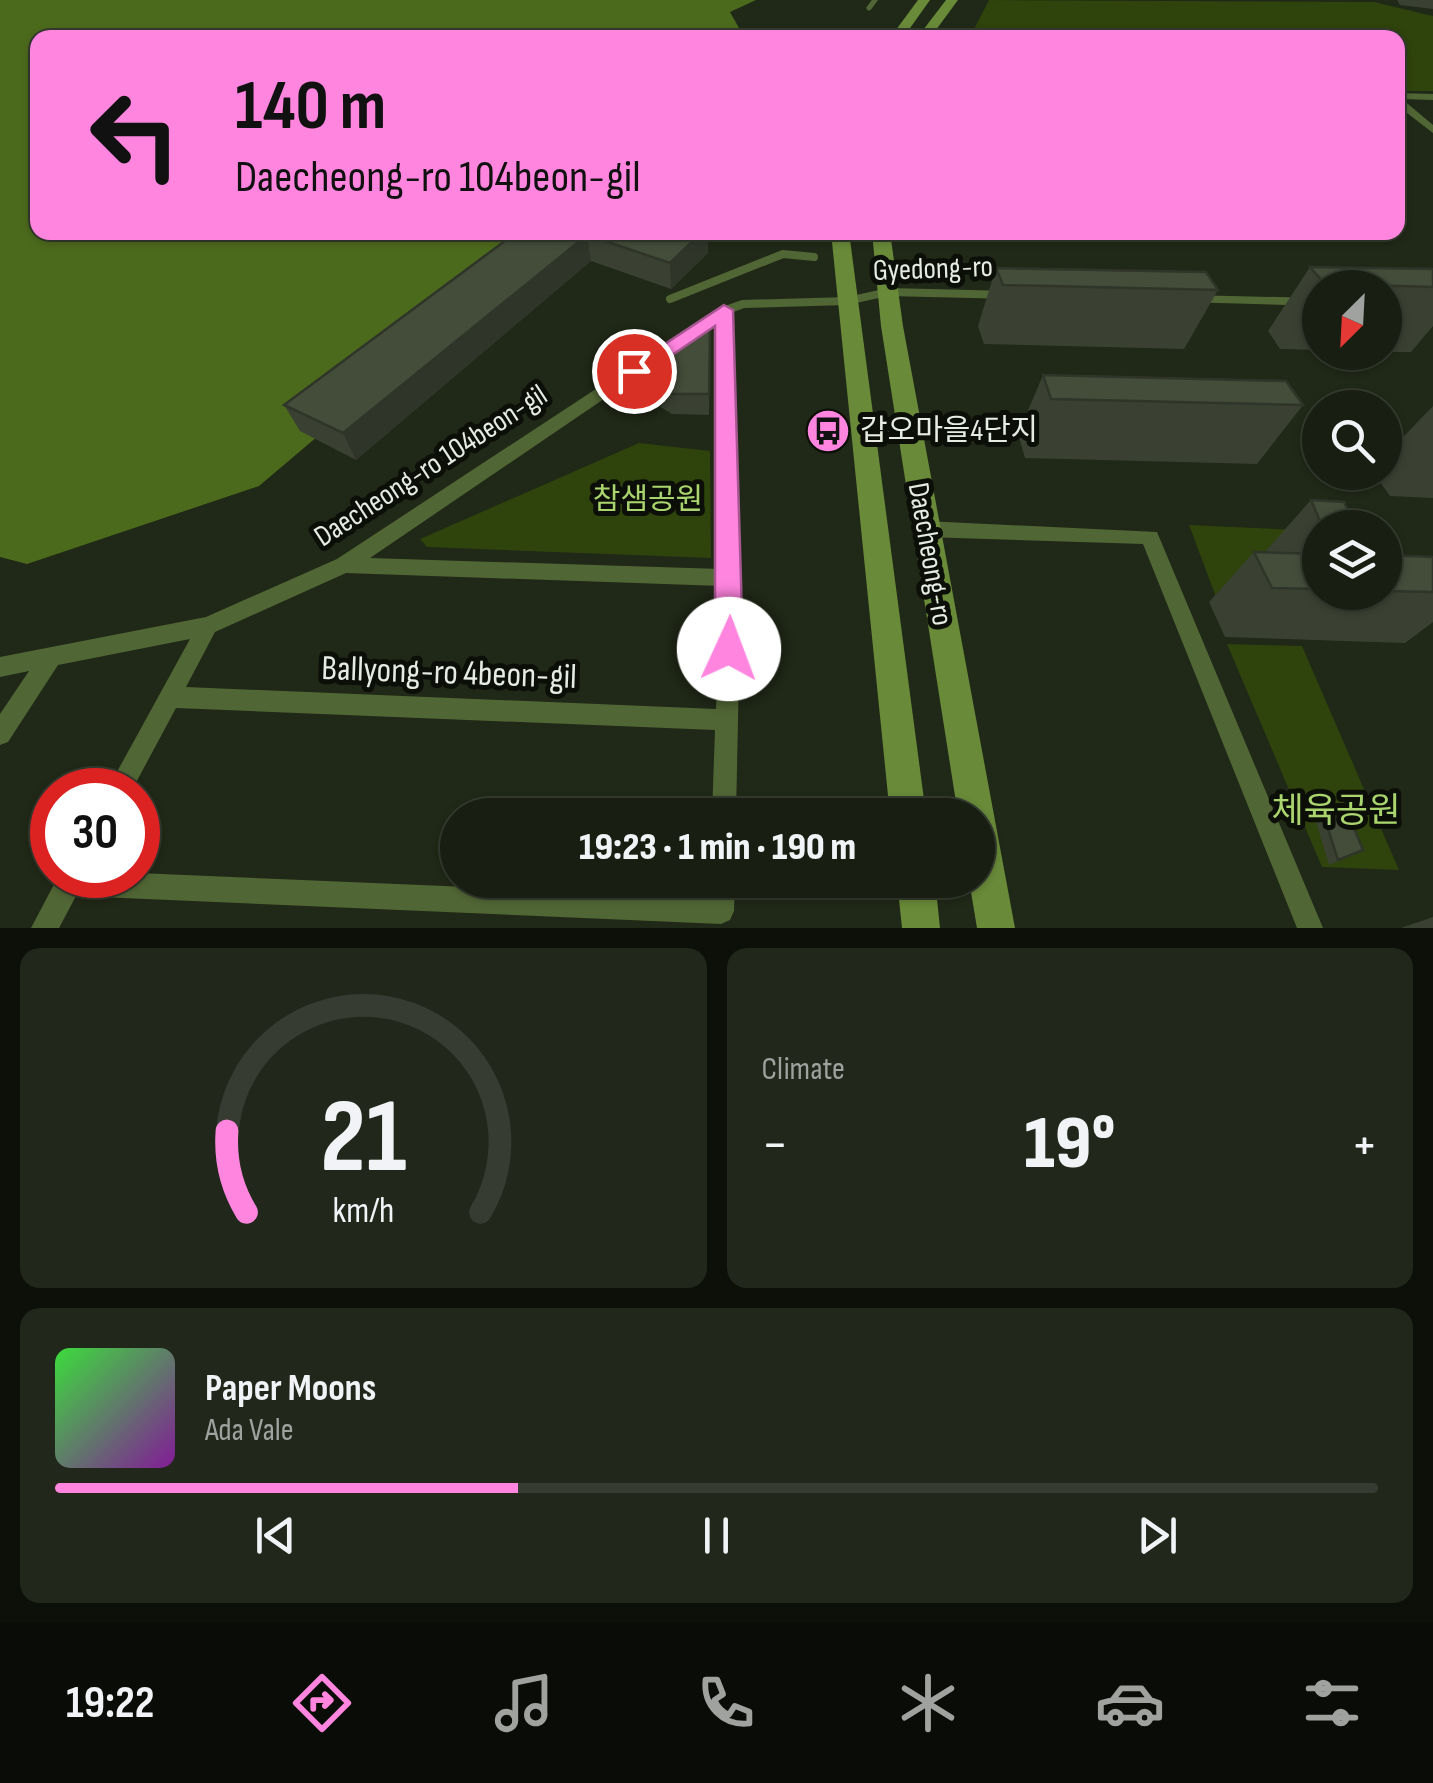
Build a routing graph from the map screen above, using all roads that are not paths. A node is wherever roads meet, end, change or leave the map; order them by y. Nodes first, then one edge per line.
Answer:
1 (874, 0) edge
2 (924, 0) edge
3 (952, 0) edge
4 (869, 8) dead end
5 (902, 30) edge
6 (928, 30) edge
7 (1433, 97) edge
8 (1405, 99) edge
9 (1405, 105) edge
10 (1433, 130) edge
11 (841, 240) edge
12 (882, 240) edge
13 (814, 257) dead end
14 (888, 292) junction
15 (1029, 295) edge
16 (1168, 298) edge
17 (670, 299) dead end
18 (848, 301) junction
19 (1302, 302) edge
20 (724, 310) junction
21 (925, 529) junction
22 (344, 565) junction
23 (731, 578) junction
24 (208, 626) junction
25 (50, 659) junction
26 (0, 667) edge
27 (169, 697) junction
28 (727, 720) junction
29 (0, 734) edge
30 (131, 768) edge
31 (725, 798) edge
32 (906, 798) edge
33 (973, 798) edge
34 (160, 883) edge
35 (440, 897) edge
36 (61, 898) edge
37 (457, 898) edge
38 (721, 898) edge
39 (918, 898) edge
40 (991, 898) edge
41 (44, 928) edge
42 (921, 928) edge
43 (996, 928) edge
44 (1310, 928) edge

1 - 4 lane
2 - 5 main road
3 - 6 main road
7 - 8 street
9 - 10 street
11 - 18 main road, Daecheong-ro
12 - 14 main road, Daecheong-ro
13 - 17 lane
14 - 15 street, Gyedong-ro
14 - 18 street, Gyedong-ro
14 - 21 main road, Daecheong-ro
16 - 19 street
18 - 20 street, Daecheong-ro 104beon-gil
18 - 32 main road, Daecheong-ro
20 - 22 street, Daecheong-ro 104beon-gil
20 - 23 street
21 - 33 main road, Daecheong-ro
21 - 44 street
22 - 23 street
22 - 24 street, Daecheong-ro 104beon-gil
23 - 28 street
24 - 25 street, Daecheong-ro 104beon-gil
24 - 27 street
25 - 26 street, Daecheong-ro 104beon-gil
25 - 29 street
27 - 28 street, Ballyong-ro 4beon-gil
27 - 30 street
28 - 31 street
34 - 35 street
36 - 41 street
37 - 38 street
39 - 42 main road
40 - 43 main road

